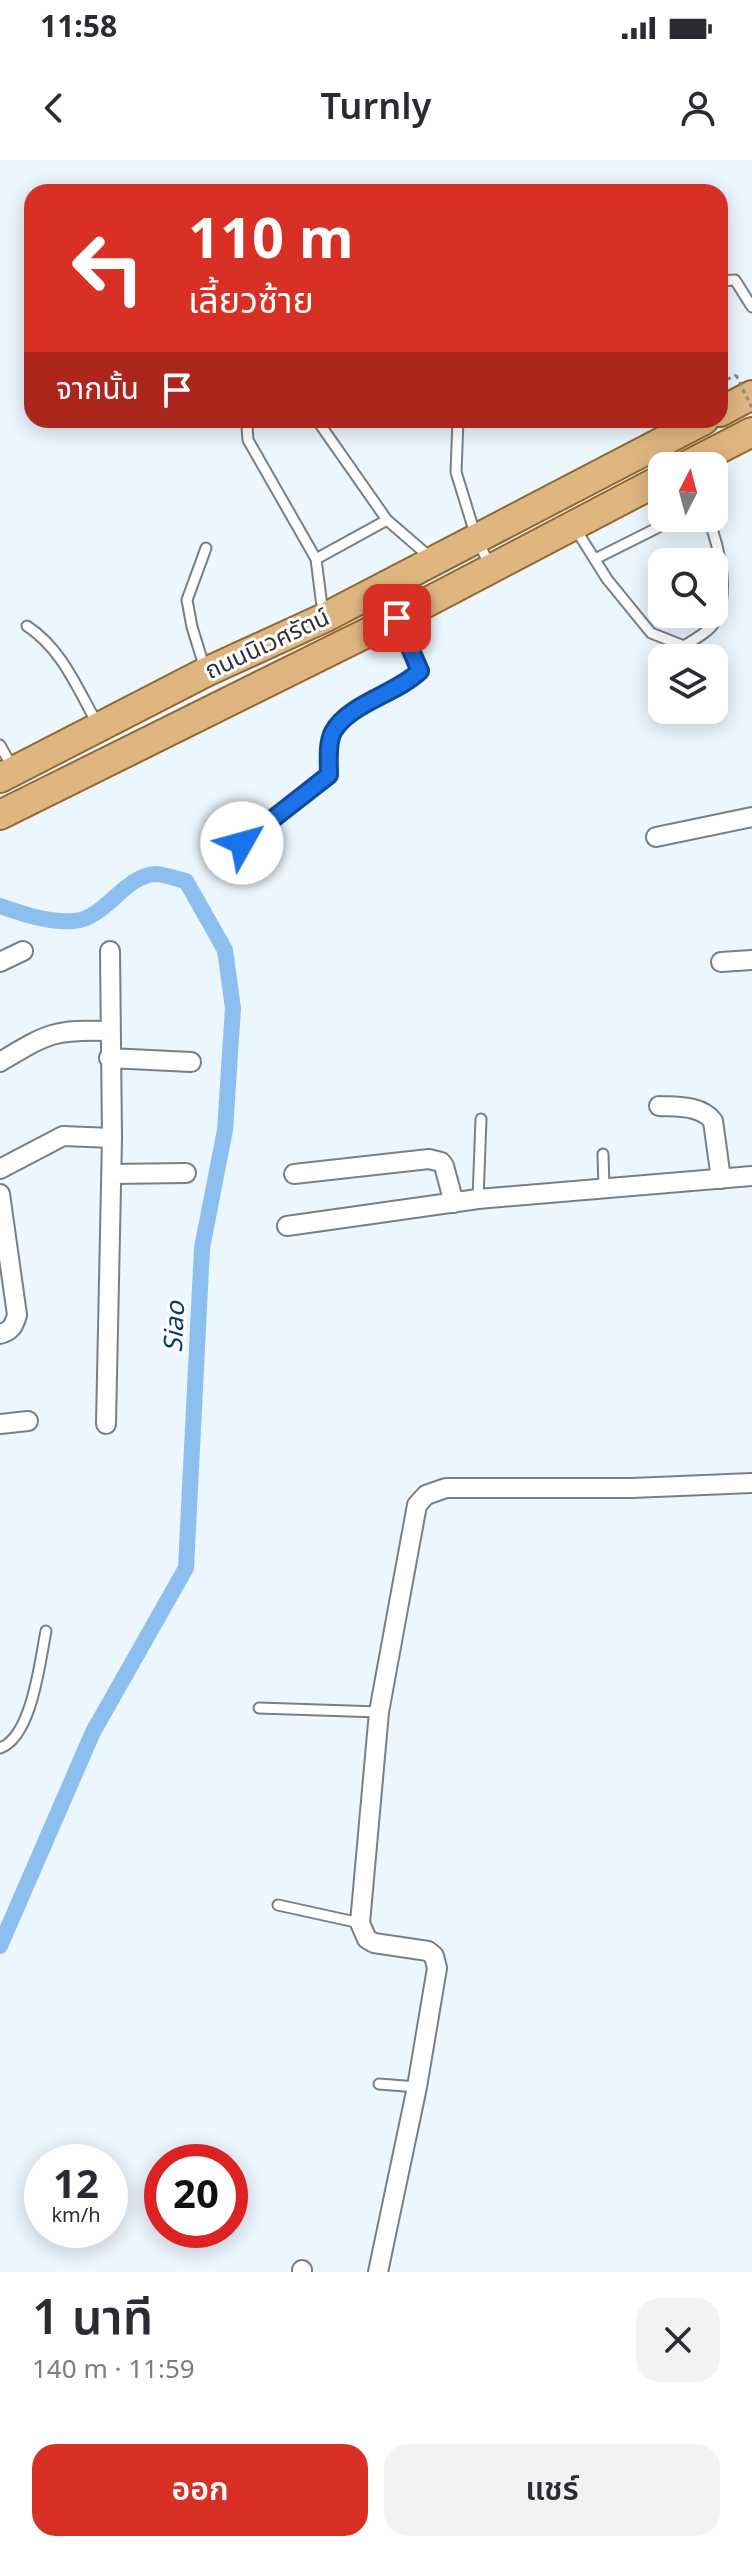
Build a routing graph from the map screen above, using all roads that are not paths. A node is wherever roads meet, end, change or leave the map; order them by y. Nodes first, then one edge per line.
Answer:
1 (728, 280) edge
2 (752, 307) edge
3 (744, 385) edge
4 (728, 399) edge
5 (247, 428) edge
6 (323, 428) edge
7 (458, 428) edge
8 (687, 428) edge
9 (752, 432) edge
10 (713, 452) edge
11 (648, 486) edge
12 (387, 520) junction
13 (573, 525) junction
14 (649, 532) edge
15 (714, 532) edge
16 (476, 537) junction
17 (206, 548) dead end
18 (316, 559) junction
19 (595, 559) junction
20 (433, 560) junction
21 (491, 568) junction
22 (324, 618) junction
23 (397, 618) junction
24 (27, 626) dead end
25 (206, 672) junction
26 (99, 726) junction
27 (0, 745) edge
28 (7, 774) edge
29 (0, 815) edge
30 (752, 817) edge
31 (656, 837) dead end
32 (242, 843) dead end
33 (23, 951) dead end
34 (110, 951) dead end
35 (752, 960) edge
36 (0, 962) edge
37 (721, 962) dead end
38 (109, 1031) junction
39 (109, 1058) junction
40 (0, 1062) edge
41 (191, 1062) dead end
42 (659, 1106) dead end
43 (481, 1119) dead end
44 (112, 1138) junction
45 (603, 1154) dead end
46 (0, 1169) edge
47 (186, 1173) dead end
48 (112, 1174) junction
49 (294, 1174) dead end
50 (752, 1176) edge
51 (721, 1179) junction
52 (604, 1189) junction
53 (0, 1194) edge
54 (478, 1199) junction
55 (454, 1203) junction
56 (287, 1226) dead end
57 (0, 1334) edge
58 (28, 1421) dead end
59 (0, 1424) edge
60 (106, 1424) dead end
61 (752, 1483) edge
62 (46, 1631) dead end
63 (259, 1708) dead end
64 (379, 1712) junction
65 (0, 1748) edge
66 (278, 1905) dead end
67 (360, 1923) junction
68 (379, 2084) dead end
69 (417, 2087) junction
70 (378, 2272) edge

1 - 2 lane
3 - 4 main road, ถนนนิเวศรัตน์
5 - 18 lane
6 - 12 lane
7 - 16 lane
8 - 16 main road, ถนนนิเวศรัตน์
9 - 10 main road
11 - 13 main road, ถนนนิเวศรัตน์
12 - 18 lane
12 - 20 lane
13 - 19 lane
13 - 21 main road, ถนนนิเวศรัตน์
14 - 19 lane
15 - 19 lane
16 - 20 main road, ถนนนิเวศรัตน์
16 - 21 lane
17 - 25 lane
18 - 22 lane
20 - 22 main road, ถนนนิเวศรัตน์
21 - 23 main road, ถนนนิเวศรัตน์
22 - 25 main road, ถนนนิเวศรัตน์
23 - 29 main road, ถนนนิเวศรัตน์
23 - 32 lane
24 - 26 lane
25 - 26 main road, ถนนนิเวศรัตน์
26 - 28 main road, ถนนนิเวศรัตน์
27 - 28 lane
30 - 31 street
33 - 36 street
34 - 38 street
35 - 37 street
38 - 39 street
38 - 40 street
39 - 41 street
39 - 44 street
42 - 51 street
43 - 54 lane
44 - 46 street
44 - 48 street
45 - 52 lane
47 - 48 street
48 - 60 street
49 - 55 street
50 - 51 street
51 - 52 street
52 - 54 street
53 - 57 street
54 - 55 street
55 - 56 street
58 - 59 street
61 - 64 street
62 - 65 lane
63 - 64 lane
64 - 67 street
66 - 67 lane
67 - 69 street
68 - 69 lane
69 - 70 street

